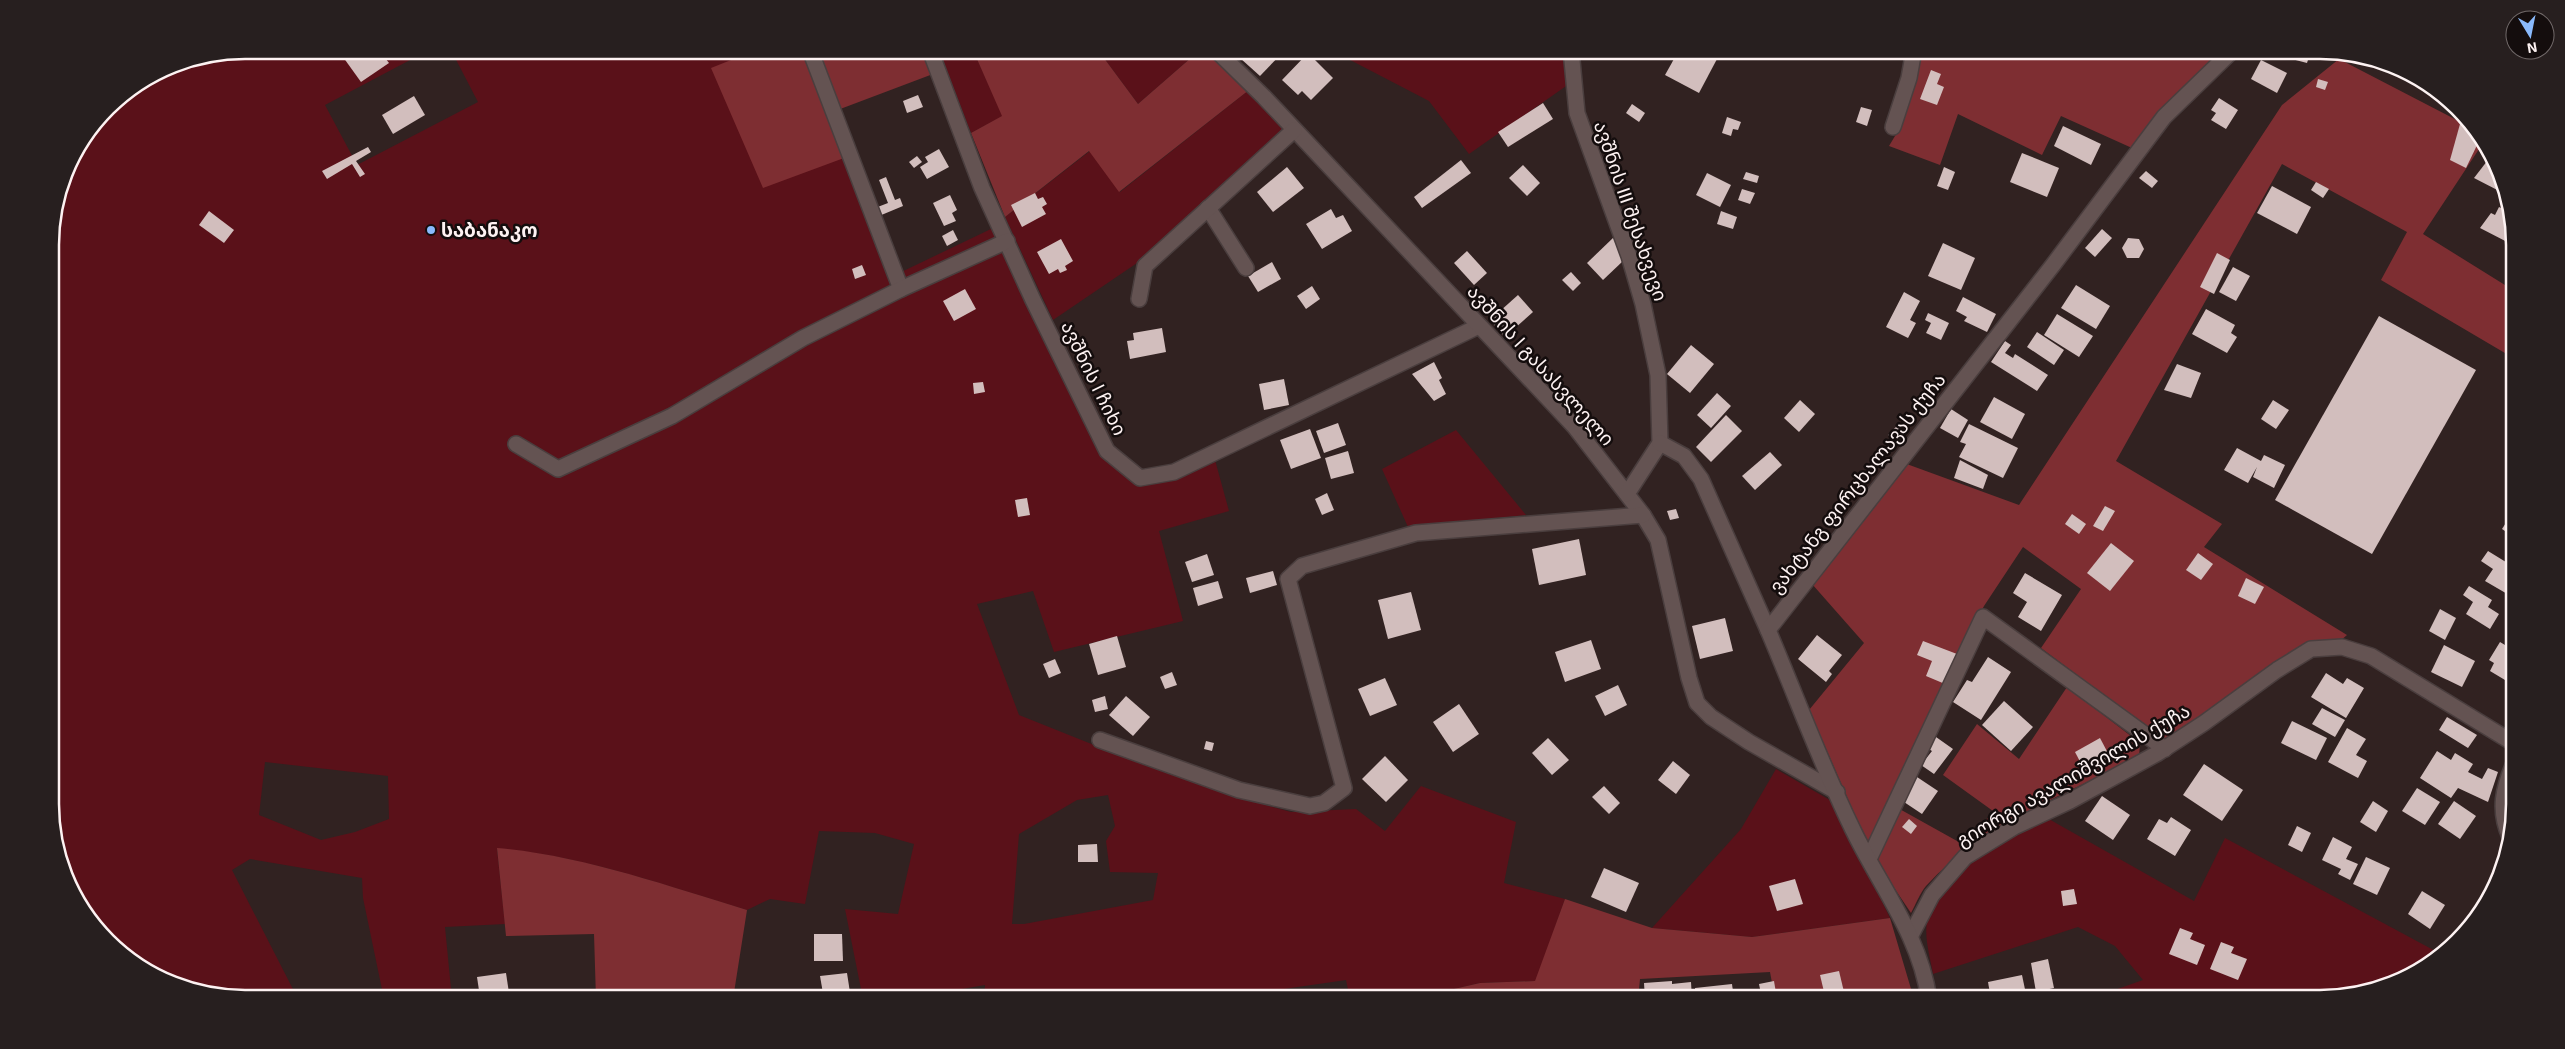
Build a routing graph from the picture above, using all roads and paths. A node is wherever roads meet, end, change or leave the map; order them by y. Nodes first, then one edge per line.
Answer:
1 (813, 59) edge
2 (933, 59) edge
3 (1225, 59) edge
4 (1572, 59) edge
5 (1912, 59) edge
6 (2224, 59) edge
7 (1893, 127) dead end
8 (1294, 130) junction
9 (1208, 208) junction
10 (1007, 241) junction
11 (1246, 268) dead end
12 (901, 289) junction
13 (1139, 299) dead end
14 (1479, 326) junction
15 (1660, 443) junction
16 (516, 444) dead end
17 (1627, 494) junction
18 (1643, 515) junction
19 (1768, 630) junction
20 (2506, 738) edge
21 (1100, 740) dead end
22 (2165, 749) junction
23 (2506, 789) edge
24 (1837, 792) junction
25 (2505, 827) edge
26 (1869, 860) junction
27 (1911, 935) junction
28 (1928, 990) edge

1 - 12 street
2 - 10 street, ავშნის I ჩიხი
3 - 8 street, ავშნის I გასასვლელი
4 - 15 street, ავშნის III შესახვევი
5 - 7 street
6 - 19 street, ვახტანგ ფირცხალავას ქუჩა
8 - 9 street
8 - 14 street, ავშნის I გასასვლელი
9 - 11 street
9 - 13 street
10 - 12 street
10 - 14 street, ავშნის I ჩიხი
12 - 16 street
14 - 17 street, ავშნის I გასასვლელი
15 - 17 street
15 - 19 street
17 - 18 street, ავშნის I გასასვლელი
18 - 21 street
18 - 24 street, ავშნის I გასასვლელი
19 - 24 street
20 - 22 street, გიორგი ავალიშვილის ქუჩა
22 - 26 street
22 - 27 street, გიორგი ავალიშვილის ქუჩა
23 - 25 street
24 - 26 street
26 - 27 street
27 - 28 street

